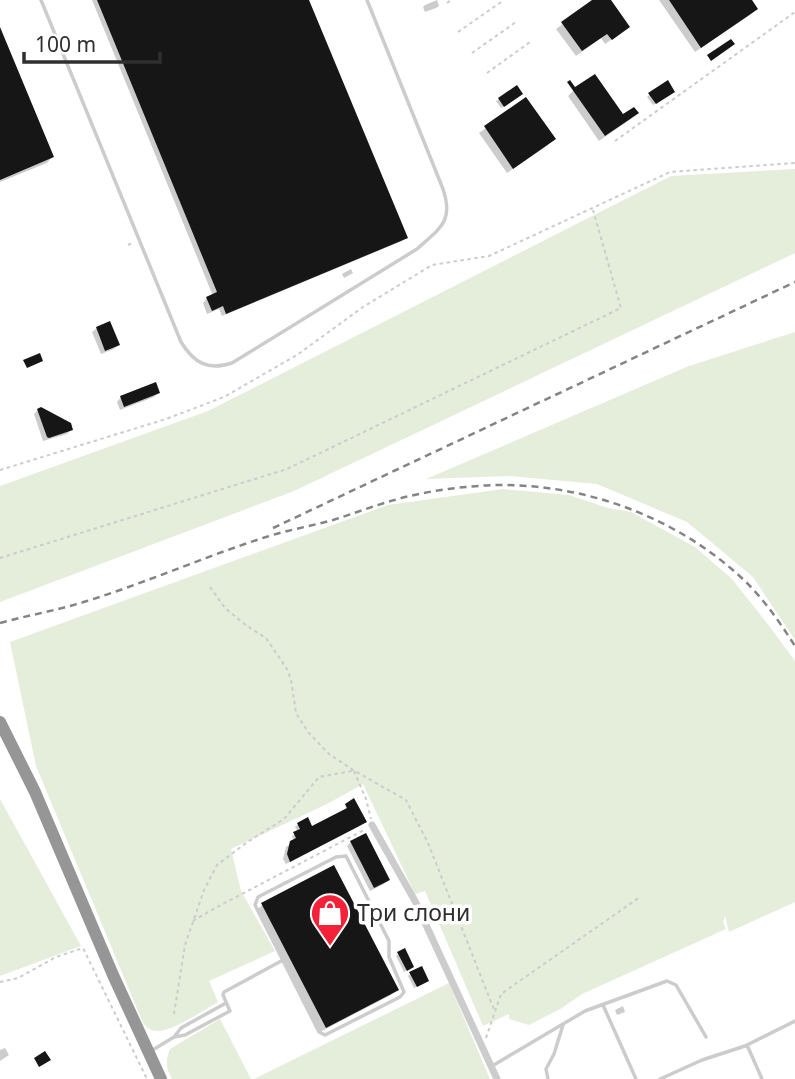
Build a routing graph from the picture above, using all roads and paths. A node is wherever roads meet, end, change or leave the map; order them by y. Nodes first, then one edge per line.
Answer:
1 (41, 0) edge
2 (368, 0) edge
3 (451, 0) edge
4 (501, 2) dead end
5 (447, 3) dead end
6 (795, 12) edge
7 (516, 22) dead end
8 (458, 32) dead end
9 (530, 42) dead end
10 (472, 52) dead end
11 (487, 73) dead end
12 (615, 141) dead end
13 (795, 163) edge
14 (592, 209) junction
15 (132, 243) dead end
16 (128, 245) dead end
17 (0, 470) edge
18 (0, 558) edge
19 (210, 587) dead end
20 (0, 722) edge
21 (354, 771) junction
22 (372, 825) junction
23 (640, 897) dead end
24 (454, 906) junction
25 (424, 920) junction
26 (192, 922) junction
27 (283, 960) junction
28 (0, 982) edge
29 (226, 1003) junction
30 (603, 1005) junction
31 (495, 1012) junction
32 (174, 1014) dead end
33 (795, 1021) edge
34 (563, 1025) junction
35 (174, 1037) junction
36 (706, 1037) dead end
37 (747, 1045) junction
38 (483, 1047) junction
39 (149, 1052) junction
40 (492, 1066) junction
41 (147, 1079) edge
42 (161, 1079) edge
43 (497, 1079) edge
44 (548, 1079) edge
45 (636, 1079) edge
46 (660, 1079) edge
47 (762, 1079) edge

1 - 2 lane
3 - 5 path
4 - 8 path
6 - 12 path
7 - 10 path
9 - 11 path
13 - 14 path
14 - 17 path
14 - 18 path
15 - 16 path
19 - 21 path
20 - 39 highway
21 - 22 path
21 - 24 path
21 - 26 path
22 - 25 street
22 - 26 path
23 - 31 path
24 - 25 path
24 - 31 path
25 - 38 street
26 - 32 path
27 - 27 lane
27 - 29 lane
28 - 41 path
29 - 35 lane
29 - 35 lane
30 - 34 lane
30 - 36 lane
30 - 45 lane
31 - 38 path
33 - 37 lane
34 - 40 lane
34 - 44 lane
35 - 39 lane
37 - 46 lane
37 - 47 lane
38 - 40 street
39 - 42 highway
40 - 43 street

